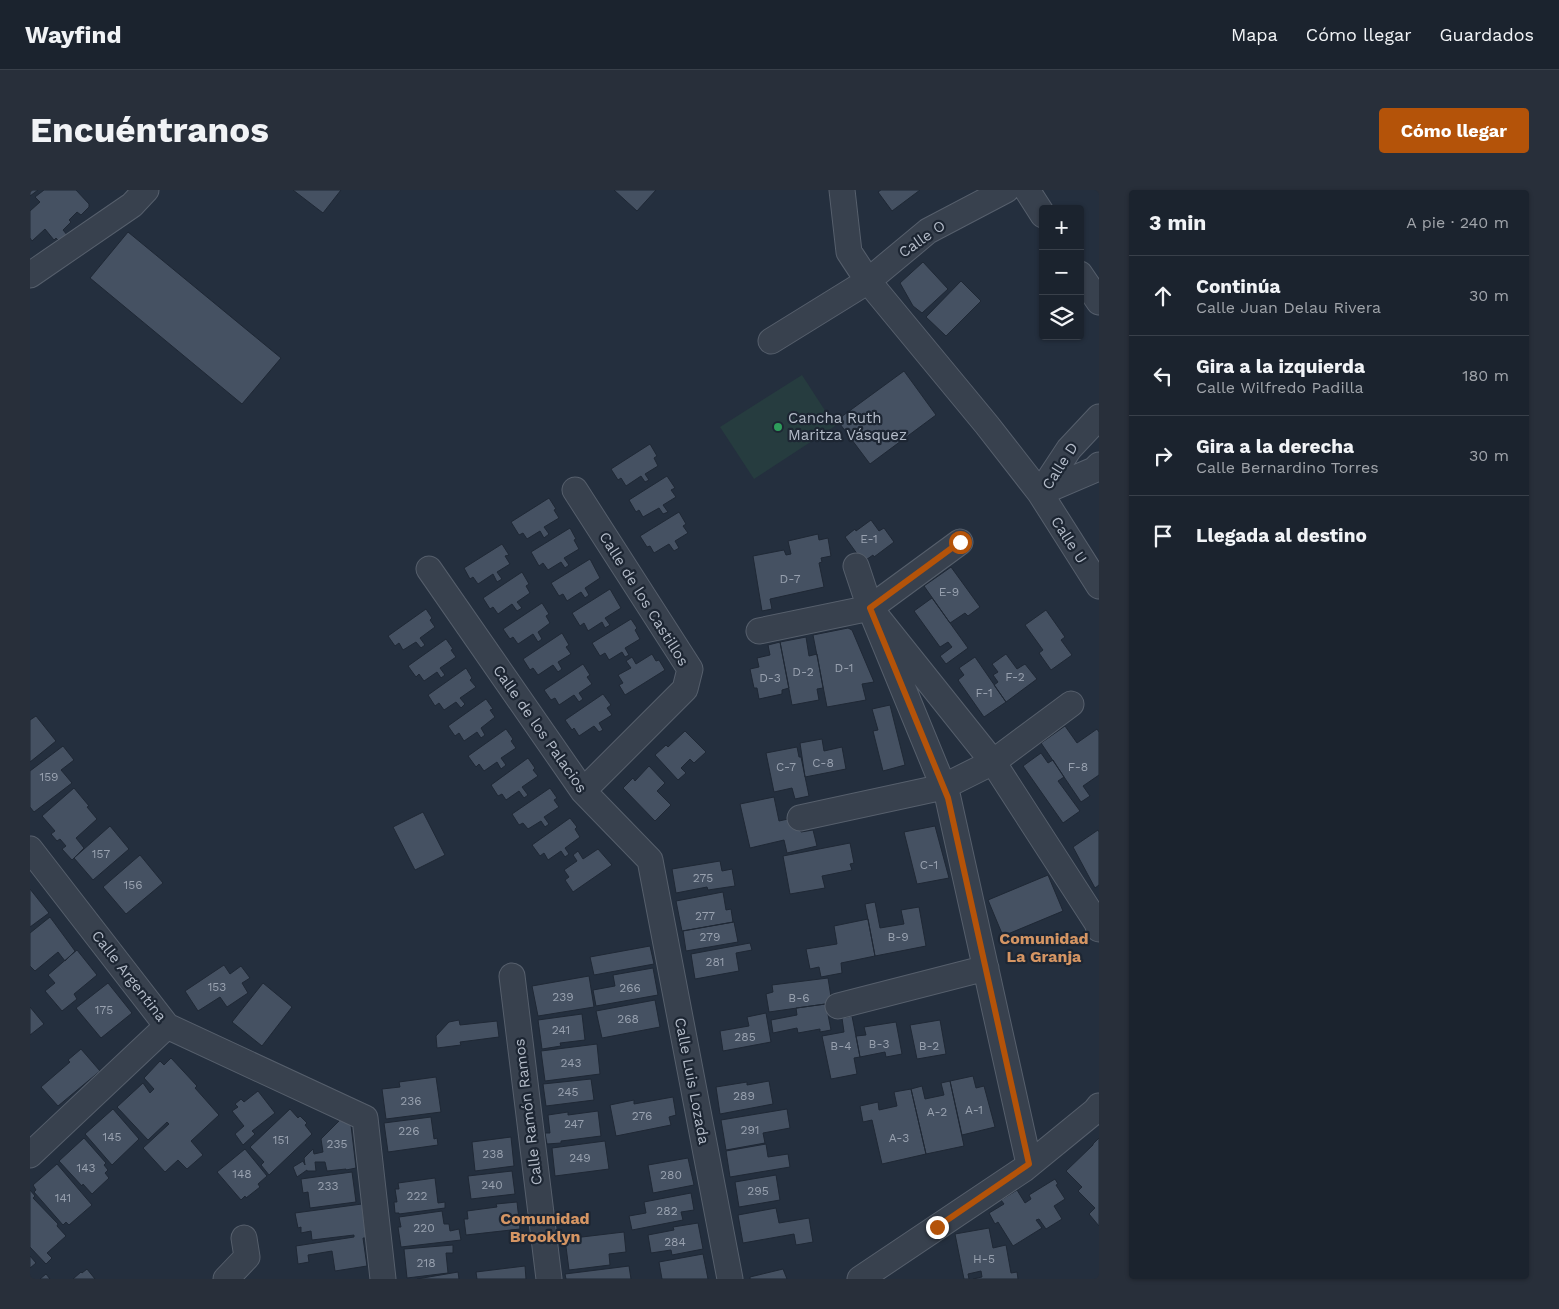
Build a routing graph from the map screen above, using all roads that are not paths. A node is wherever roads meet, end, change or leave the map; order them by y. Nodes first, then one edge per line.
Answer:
1 (1006, 190) edge
2 (1027, 190) edge
3 (132, 195) edge
4 (843, 202) edge
5 (1039, 208) edge
6 (30, 275) edge
7 (868, 280) junction
8 (1084, 280) edge
9 (1098, 299) edge
10 (771, 341) dead end
11 (1099, 417) edge
12 (1099, 465) edge
13 (575, 490) dead end
14 (1040, 493) junction
15 (960, 542) dead end
16 (856, 566) dead end
17 (429, 569) dead end
18 (1099, 586) edge
19 (870, 608) junction
20 (759, 631) dead end
21 (1071, 704) dead end
22 (993, 762) junction
23 (943, 787) junction
24 (583, 791) junction
25 (800, 818) dead end
26 (30, 849) edge
27 (654, 883) joint
28 (1098, 925) edge
29 (986, 968) junction
30 (512, 976) dead end
31 (838, 1006) dead end
32 (168, 1026) junction
33 (1099, 1106) edge
34 (34, 1141) edge
35 (1029, 1164) junction
36 (244, 1238) dead end
37 (226, 1279) edge
38 (383, 1279) edge
39 (549, 1279) edge
40 (730, 1279) edge
41 (860, 1279) edge

1 - 7 street, Calle O
2 - 5 street
3 - 6 street
4 - 7 street, Calle U
7 - 10 street, Calle O
7 - 14 street, Calle U
8 - 9 street
11 - 14 street, Calle D
12 - 14 street, Calle D
13 - 24 street, Calle de los Castillos
14 - 18 street, Calle U
15 - 19 street
16 - 19 street
17 - 24 street, Calle de los Palacios
19 - 20 street
19 - 22 street
19 - 23 street
21 - 22 street
22 - 23 street
22 - 28 street
23 - 25 street
23 - 29 street
24 - 27 street, Calle de los Palacios
26 - 32 street, Calle Argentina
27 - 40 street, Calle Luis Lozada
29 - 31 street
29 - 35 street
30 - 39 street, Calle Ramón Ramos
32 - 34 street
32 - 38 street, Calle Argentina
33 - 35 street
35 - 41 street
36 - 37 street

